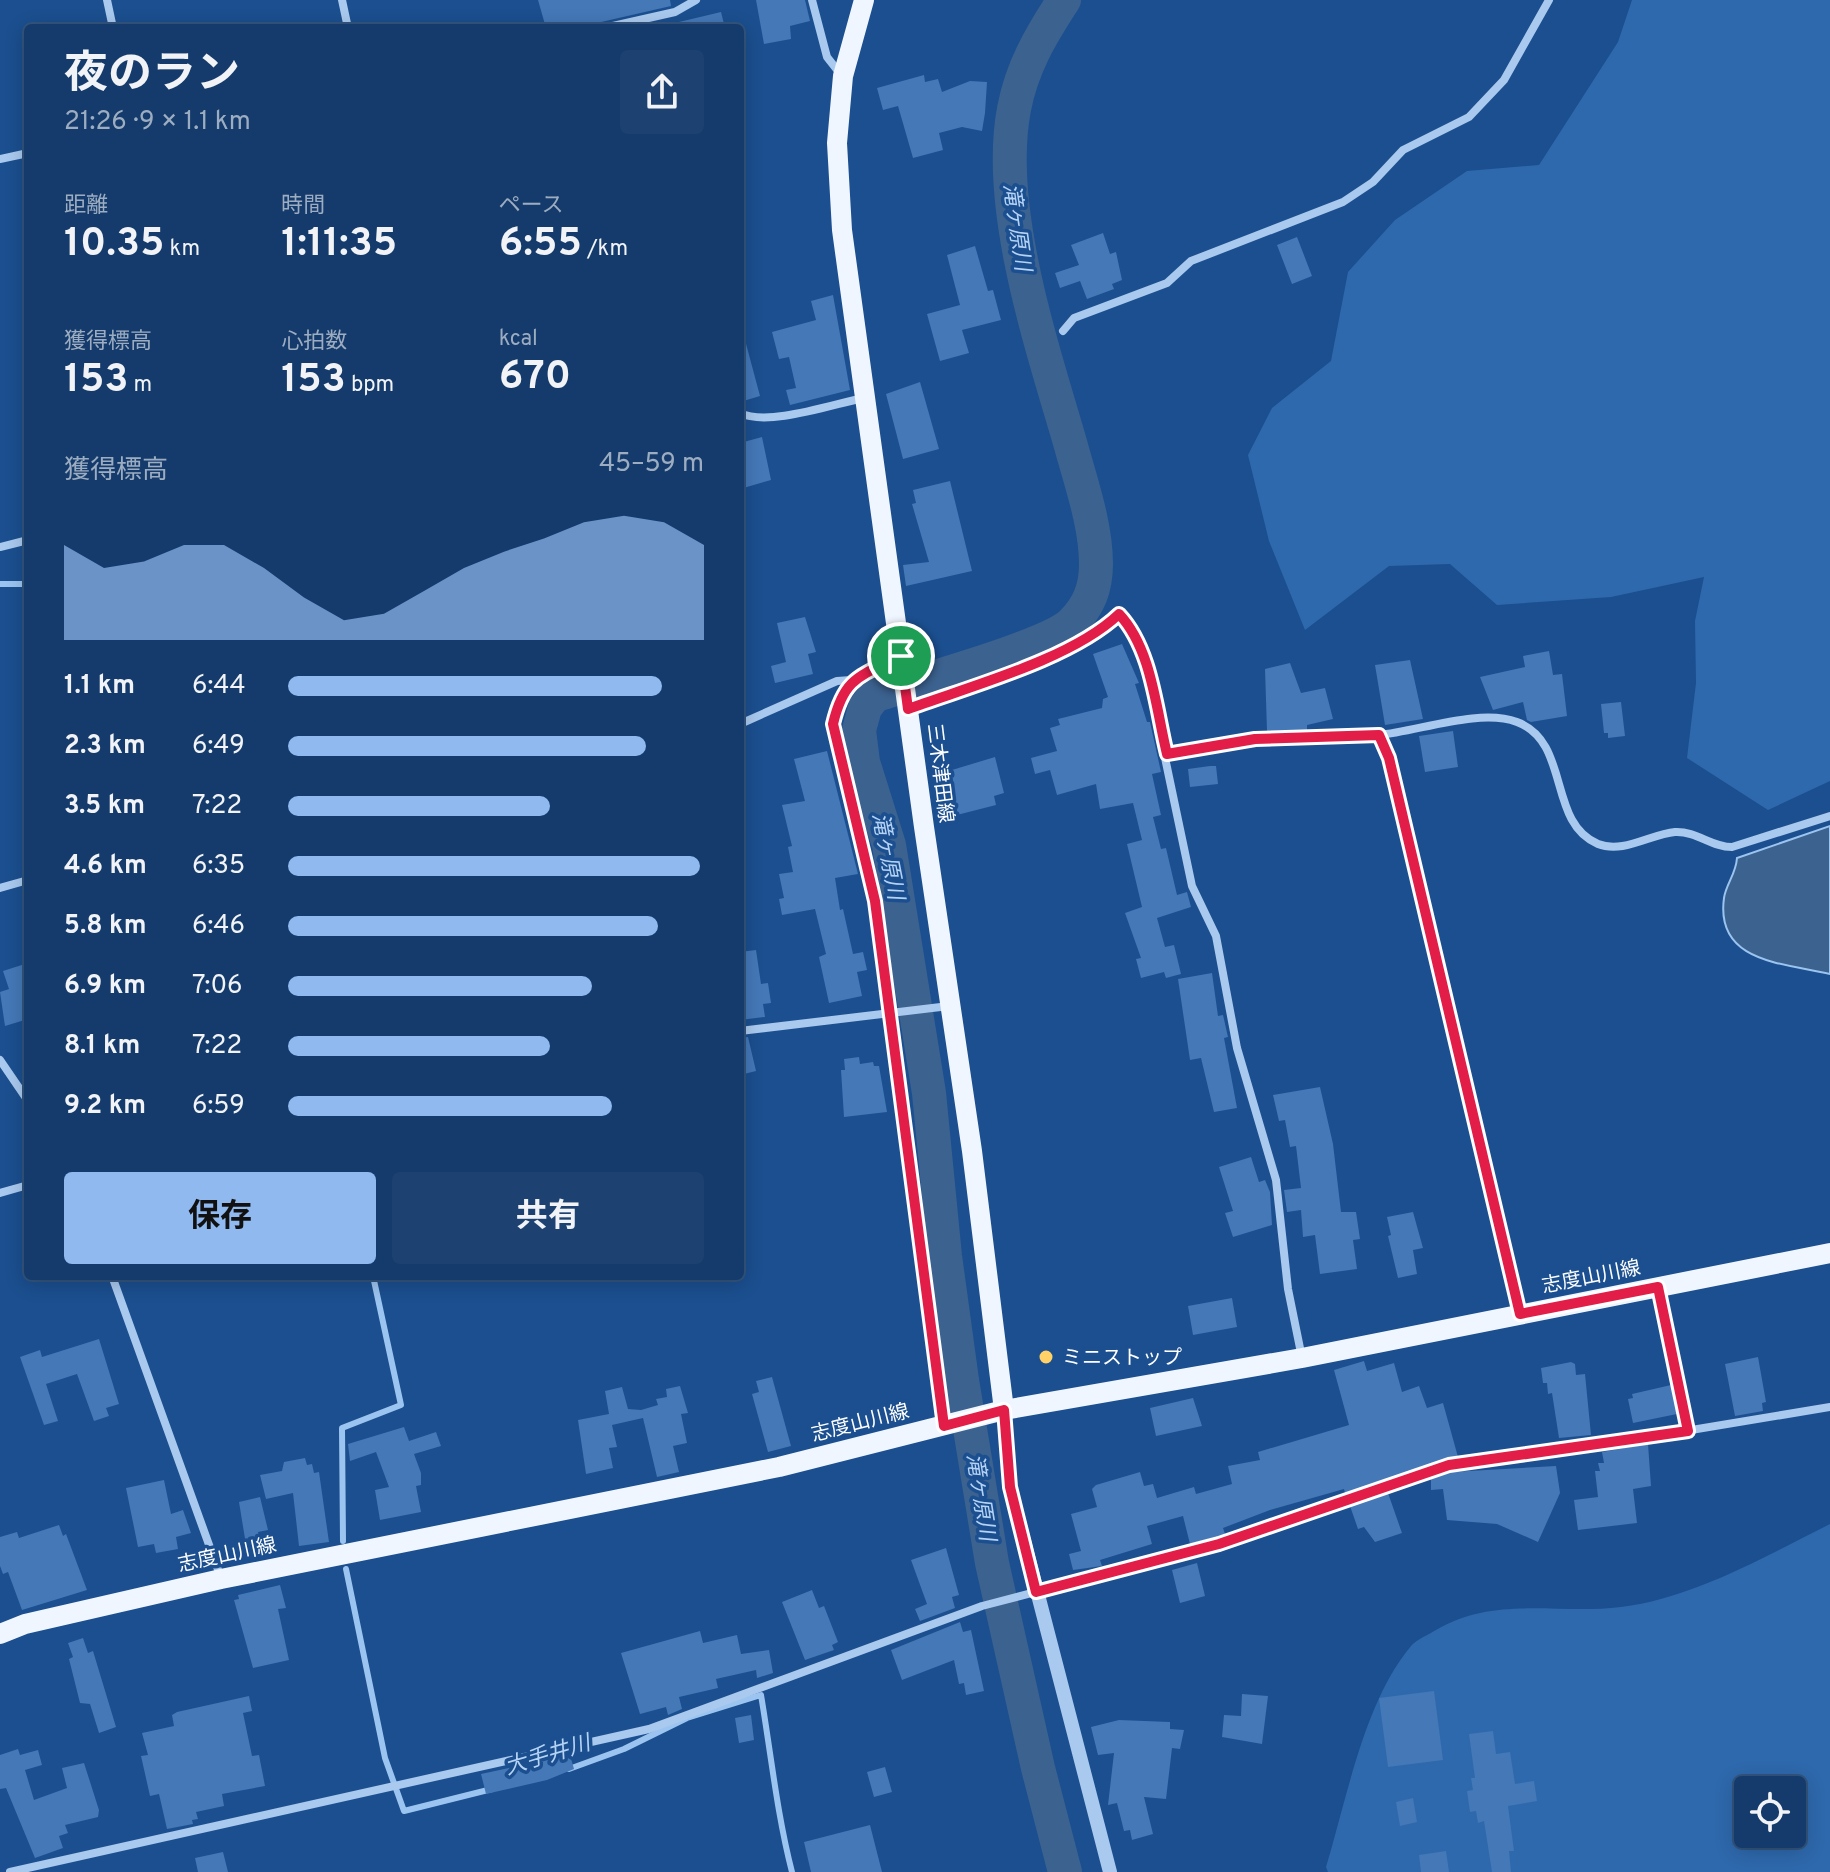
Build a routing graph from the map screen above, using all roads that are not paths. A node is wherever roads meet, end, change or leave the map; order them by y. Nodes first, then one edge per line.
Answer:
1 (107, 0) edge
2 (342, 0) edge
3 (673, 0) edge
4 (696, 0) edge
5 (812, 0) edge
6 (864, 0) edge
7 (1549, 0) edge
8 (675, 12) junction
9 (112, 24) edge
10 (347, 24) edge
11 (622, 24) edge
12 (843, 76) junction
13 (24, 154) edge
14 (0, 159) edge
15 (1063, 331) dead end
16 (864, 397) junction
17 (744, 415) edge
18 (24, 541) edge
19 (0, 547) edge
20 (902, 664) junction
21 (851, 680) junction
22 (908, 707) junction
23 (744, 722) edge
24 (1379, 735) junction
25 (1167, 754) junction
26 (1830, 816) edge
27 (24, 881) edge
28 (0, 888) edge
29 (944, 1006) junction
30 (887, 1013) junction
31 (744, 1031) edge
32 (0, 1060) edge
33 (24, 1095) edge
34 (24, 1186) edge
35 (0, 1193) edge
36 (1830, 1253) edge
37 (113, 1280) edge
38 (1658, 1287) junction
39 (1520, 1314) junction
40 (1302, 1358) junction
41 (1830, 1407) edge
42 (995, 1413) junction
43 (947, 1425) junction
44 (1688, 1431) junction
45 (221, 1579) junction
46 (1036, 1592) junction
47 (0, 1634) edge
48 (10, 1872) edge
49 (1110, 1872) edge

1 - 9 street
2 - 10 street
3 - 8 street
4 - 8 street
5 - 12 street
6 - 12 main road, 三木津田線
7 - 15 street
8 - 11 street
12 - 16 main road, 三木津田線
13 - 14 street
16 - 17 street
16 - 20 main road, 三木津田線
18 - 19 street
20 - 21 street
20 - 22 main road, 三木津田線
21 - 23 street
21 - 30 street
22 - 25 street
22 - 29 main road, 三木津田線
24 - 25 street
24 - 26 street
24 - 39 street
25 - 40 street
27 - 28 street
29 - 30 street
29 - 42 main road, 三木津田線
30 - 31 street
30 - 43 street
32 - 33 street
34 - 35 street
36 - 38 main road, 志度山川線
37 - 45 street
38 - 39 main road, 志度山川線
38 - 44 street
39 - 40 main road, 志度山川線
40 - 42 main road, 志度山川線
41 - 44 street
42 - 43 main road, 志度山川線
42 - 46 street
43 - 45 main road, 志度山川線
44 - 46 street
45 - 47 main road, 志度山川線
46 - 48 street
46 - 49 street

